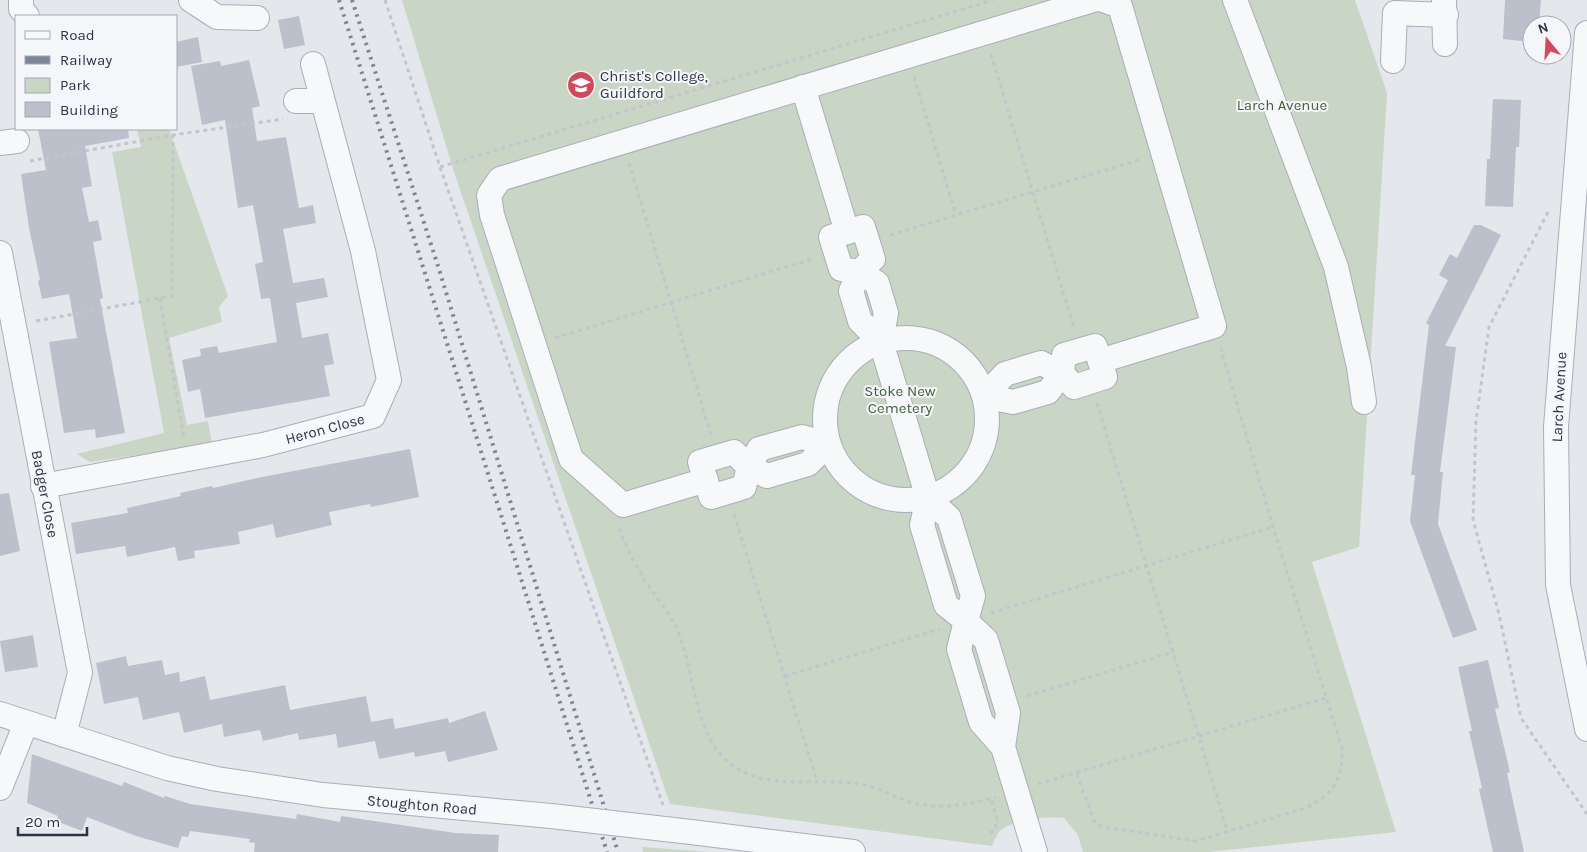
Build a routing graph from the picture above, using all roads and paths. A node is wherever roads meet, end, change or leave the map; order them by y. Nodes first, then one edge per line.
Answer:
1 (21, 0) edge
2 (191, 0) edge
3 (385, 0) edge
4 (993, 0) edge
5 (1093, 0) edge
6 (1103, 0) edge
7 (1235, 0) edge
8 (1445, 8) edge
9 (25, 15) edge
10 (257, 18) dead end
11 (984, 32) junction
12 (1587, 32) edge
13 (1445, 44) dead end
14 (907, 55) junction
15 (1392, 61) dead end
16 (313, 64) dead end
17 (803, 87) junction
18 (296, 101) joint
19 (321, 101) junction
20 (173, 135) junction
21 (623, 141) junction
22 (1162, 152) junction
23 (29, 162) dead end
24 (440, 167) junction
25 (1032, 192) junction
26 (1550, 208) dead end
27 (956, 215) junction
28 (841, 242) junction
29 (868, 242) junction
30 (0, 252) edge
31 (860, 272) junction
32 (160, 298) junction
33 (672, 302) junction
34 (8, 311) edge
35 (1214, 326) junction
36 (881, 342) junction
37 (533, 344) junction
38 (1090, 364) junction
39 (984, 396) junction
40 (1364, 402) dead end
41 (828, 444) junction
42 (717, 457) junction
43 (188, 460) junction
44 (749, 467) junction
45 (706, 480) junction
46 (44, 486) junction
47 (728, 492) junction
48 (928, 498) junction
49 (623, 505) junction
50 (1273, 527) junction
51 (1147, 566) junction
52 (966, 621) junction
53 (1173, 652) junction
54 (785, 676) junction
55 (1326, 698) junction
56 (1005, 703) junction
57 (0, 714) edge
58 (26, 723) junction
59 (1587, 729) edge
60 (64, 735) junction
61 (1199, 736) junction
62 (1003, 747) junction
63 (1077, 774) junction
64 (817, 781) junction
65 (0, 788) edge
66 (1017, 790) junction
67 (991, 798) junction
68 (665, 811) dead end
69 (1587, 814) edge
70 (990, 833) dead end
71 (1228, 833) junction
72 (852, 852) edge
73 (1036, 852) edge

1 - 9 street
2 - 10 street
3 - 24 path
4 - 24 path
5 - 11 street
6 - 22 street
7 - 40 street
8 - 13 street
8 - 15 street
11 - 14 street
11 - 25 path
12 - 59 street, Larch Avenue
14 - 17 street
14 - 27 path
16 - 19 street, Heron Close
17 - 21 street
17 - 28 street
18 - 19 street
18 - 20 path
19 - 43 street, Heron Close
20 - 23 path
20 - 32 path
21 - 33 path
21 - 37 street
22 - 25 path
22 - 35 street
24 - 68 path
25 - 27 path
25 - 38 path
26 - 69 path
27 - 29 path
28 - 29 street
28 - 31 street
28 - 33 path
29 - 31 street
30 - 34 street, Badger Close
31 - 36 street
32 - 34 path
32 - 43 path
33 - 37 path
33 - 42 path
34 - 46 street, Badger Close
35 - 38 street
35 - 50 path
36 - 39 street
36 - 41 street
36 - 48 street
37 - 49 street
38 - 39 street
38 - 51 path
39 - 48 street
41 - 44 street
41 - 48 street
42 - 44 street
42 - 45 street
43 - 46 street, Heron Close
44 - 47 street
45 - 47 street
45 - 49 street
46 - 60 street, Badger Close
47 - 54 path
48 - 52 street
49 - 64 path
50 - 51 path
50 - 55 path
51 - 52 path
51 - 53 path
52 - 54 path
52 - 56 street
52 - 62 street
53 - 56 path
53 - 61 path
54 - 64 path
55 - 61 path
55 - 71 path
56 - 62 street
57 - 58 street, Stoughton Road
58 - 60 street, Stoughton Road
58 - 65 street
60 - 72 street, Stoughton Road, bridge
61 - 63 path
61 - 71 path
62 - 66 street
63 - 66 path
63 - 71 path
64 - 67 path
66 - 67 path
66 - 73 street
67 - 70 path

